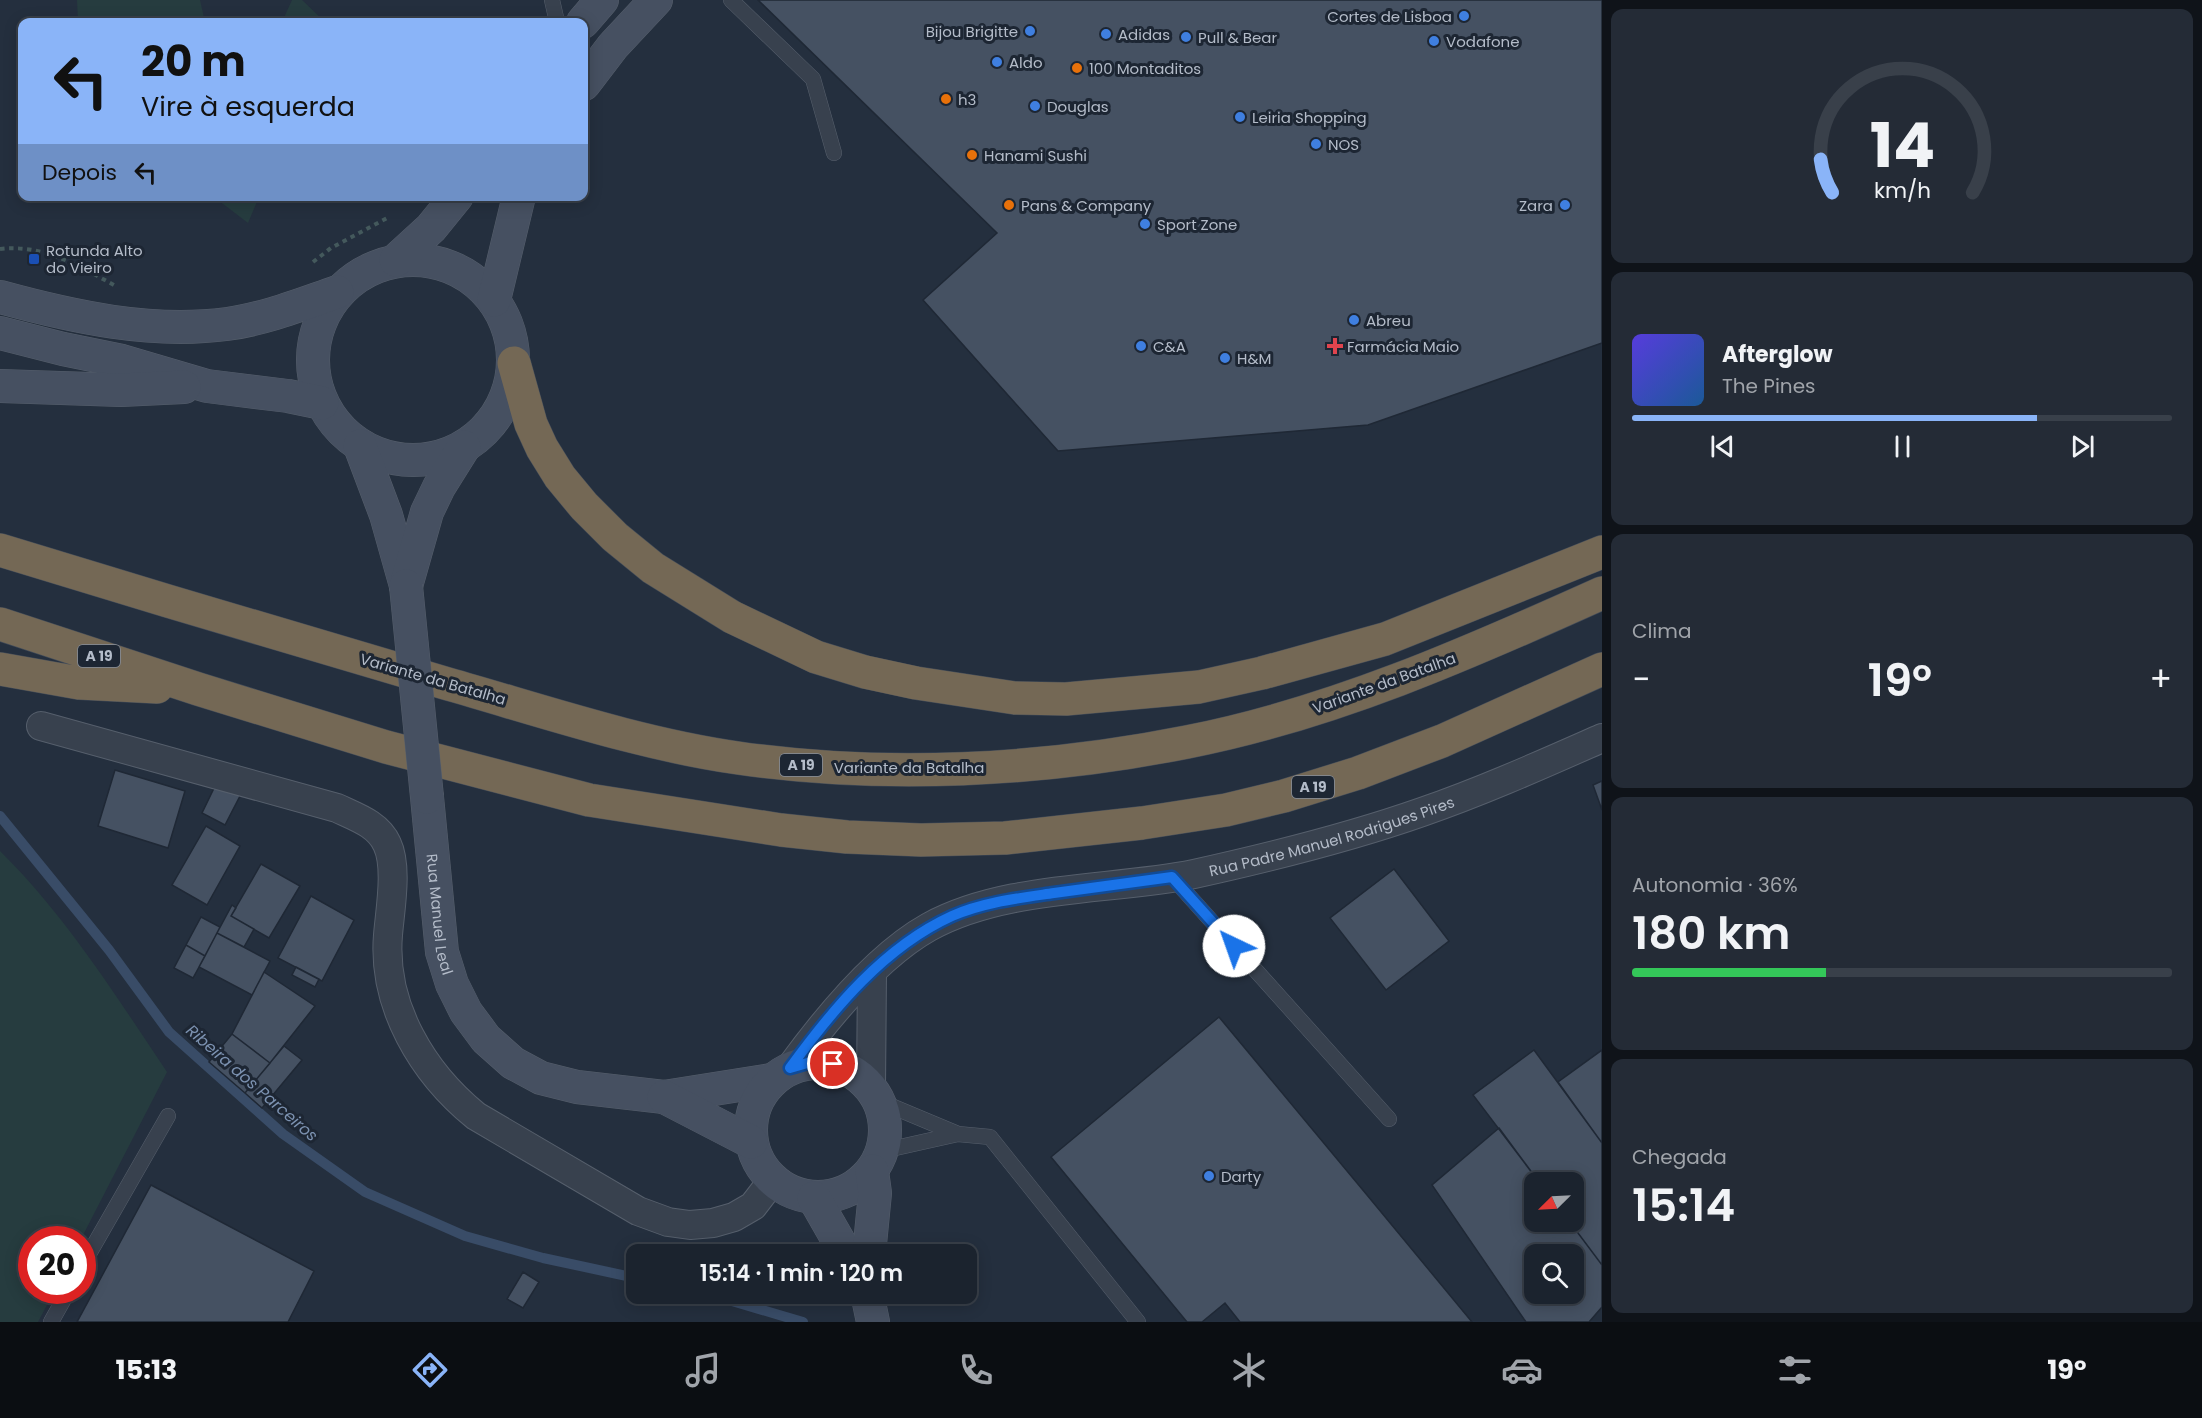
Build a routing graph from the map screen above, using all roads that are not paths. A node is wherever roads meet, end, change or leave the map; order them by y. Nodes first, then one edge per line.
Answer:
1 (552, 0) edge
2 (602, 0) edge
3 (656, 0) edge
4 (731, 0) edge
5 (556, 18) edge
6 (586, 18) edge
7 (588, 79) edge
8 (834, 153) dead end
9 (453, 201) edge
10 (518, 201) edge
11 (396, 260) junction
12 (338, 292) junction
13 (0, 297) edge
14 (494, 300) junction
15 (0, 333) edge
16 (514, 363) junction
17 (0, 386) edge
18 (207, 386) junction
19 (322, 403) junction
20 (360, 446) junction
21 (464, 447) junction
22 (0, 550) edge
23 (1602, 552) edge
24 (406, 586) junction
25 (1602, 593) edge
26 (0, 624) edge
27 (0, 669) edge
28 (1602, 669) edge
29 (198, 689) junction
30 (41, 726) dead end
31 (1602, 738) edge
32 (1172, 877) junction
33 (872, 972) junction
34 (781, 1074) junction
35 (875, 1094) junction
36 (664, 1097) junction
37 (168, 1116) dead end
38 (1389, 1119) dead end
39 (958, 1134) junction
40 (751, 1142) junction
41 (877, 1161) junction
42 (773, 1180) junction
43 (814, 1198) junction
44 (96, 1242) edge
45 (840, 1244) edge
46 (870, 1244) edge
47 (61, 1304) edge
48 (869, 1304) edge
49 (51, 1322) edge
50 (873, 1322) edge
51 (1138, 1322) edge

1 - 5 lane
2 - 6 main road
3 - 7 main road
4 - 8 lane
9 - 11 main road
10 - 14 main road
11 - 12 main road
11 - 14 main road
12 - 13 main road
12 - 19 main road
14 - 16 main road
15 - 18 main road
16 - 21 main road
16 - 23 highway
17 - 18 main road
18 - 19 main road
19 - 20 main road
20 - 21 main road
20 - 24 main road, Rua Manuel Leal
21 - 24 main road, Rua Manuel Leal
22 - 25 highway, Variante da Batalha / A 19
24 - 36 main road, Rua Manuel Leal, bridge
26 - 29 highway, A 19
27 - 29 highway
28 - 29 highway, A 19
30 - 42 street
31 - 32 street, Rua Padre Manuel Rodrigues Pires
32 - 33 street, Rua Padre Manuel Rodrigues Pires
32 - 38 lane
33 - 34 street, Rua Padre Manuel Rodrigues Pires
33 - 35 street
34 - 35 main road, Rua Manuel Leal
34 - 36 main road, Rua Manuel Leal
34 - 40 main road
35 - 39 lane
35 - 41 main road
36 - 40 main road, Rua Manuel Leal
37 - 44 lane
39 - 41 lane
39 - 51 lane
40 - 42 main road
41 - 43 main road
41 - 46 main road
42 - 43 main road
43 - 45 main road
47 - 49 lane
48 - 50 main road

